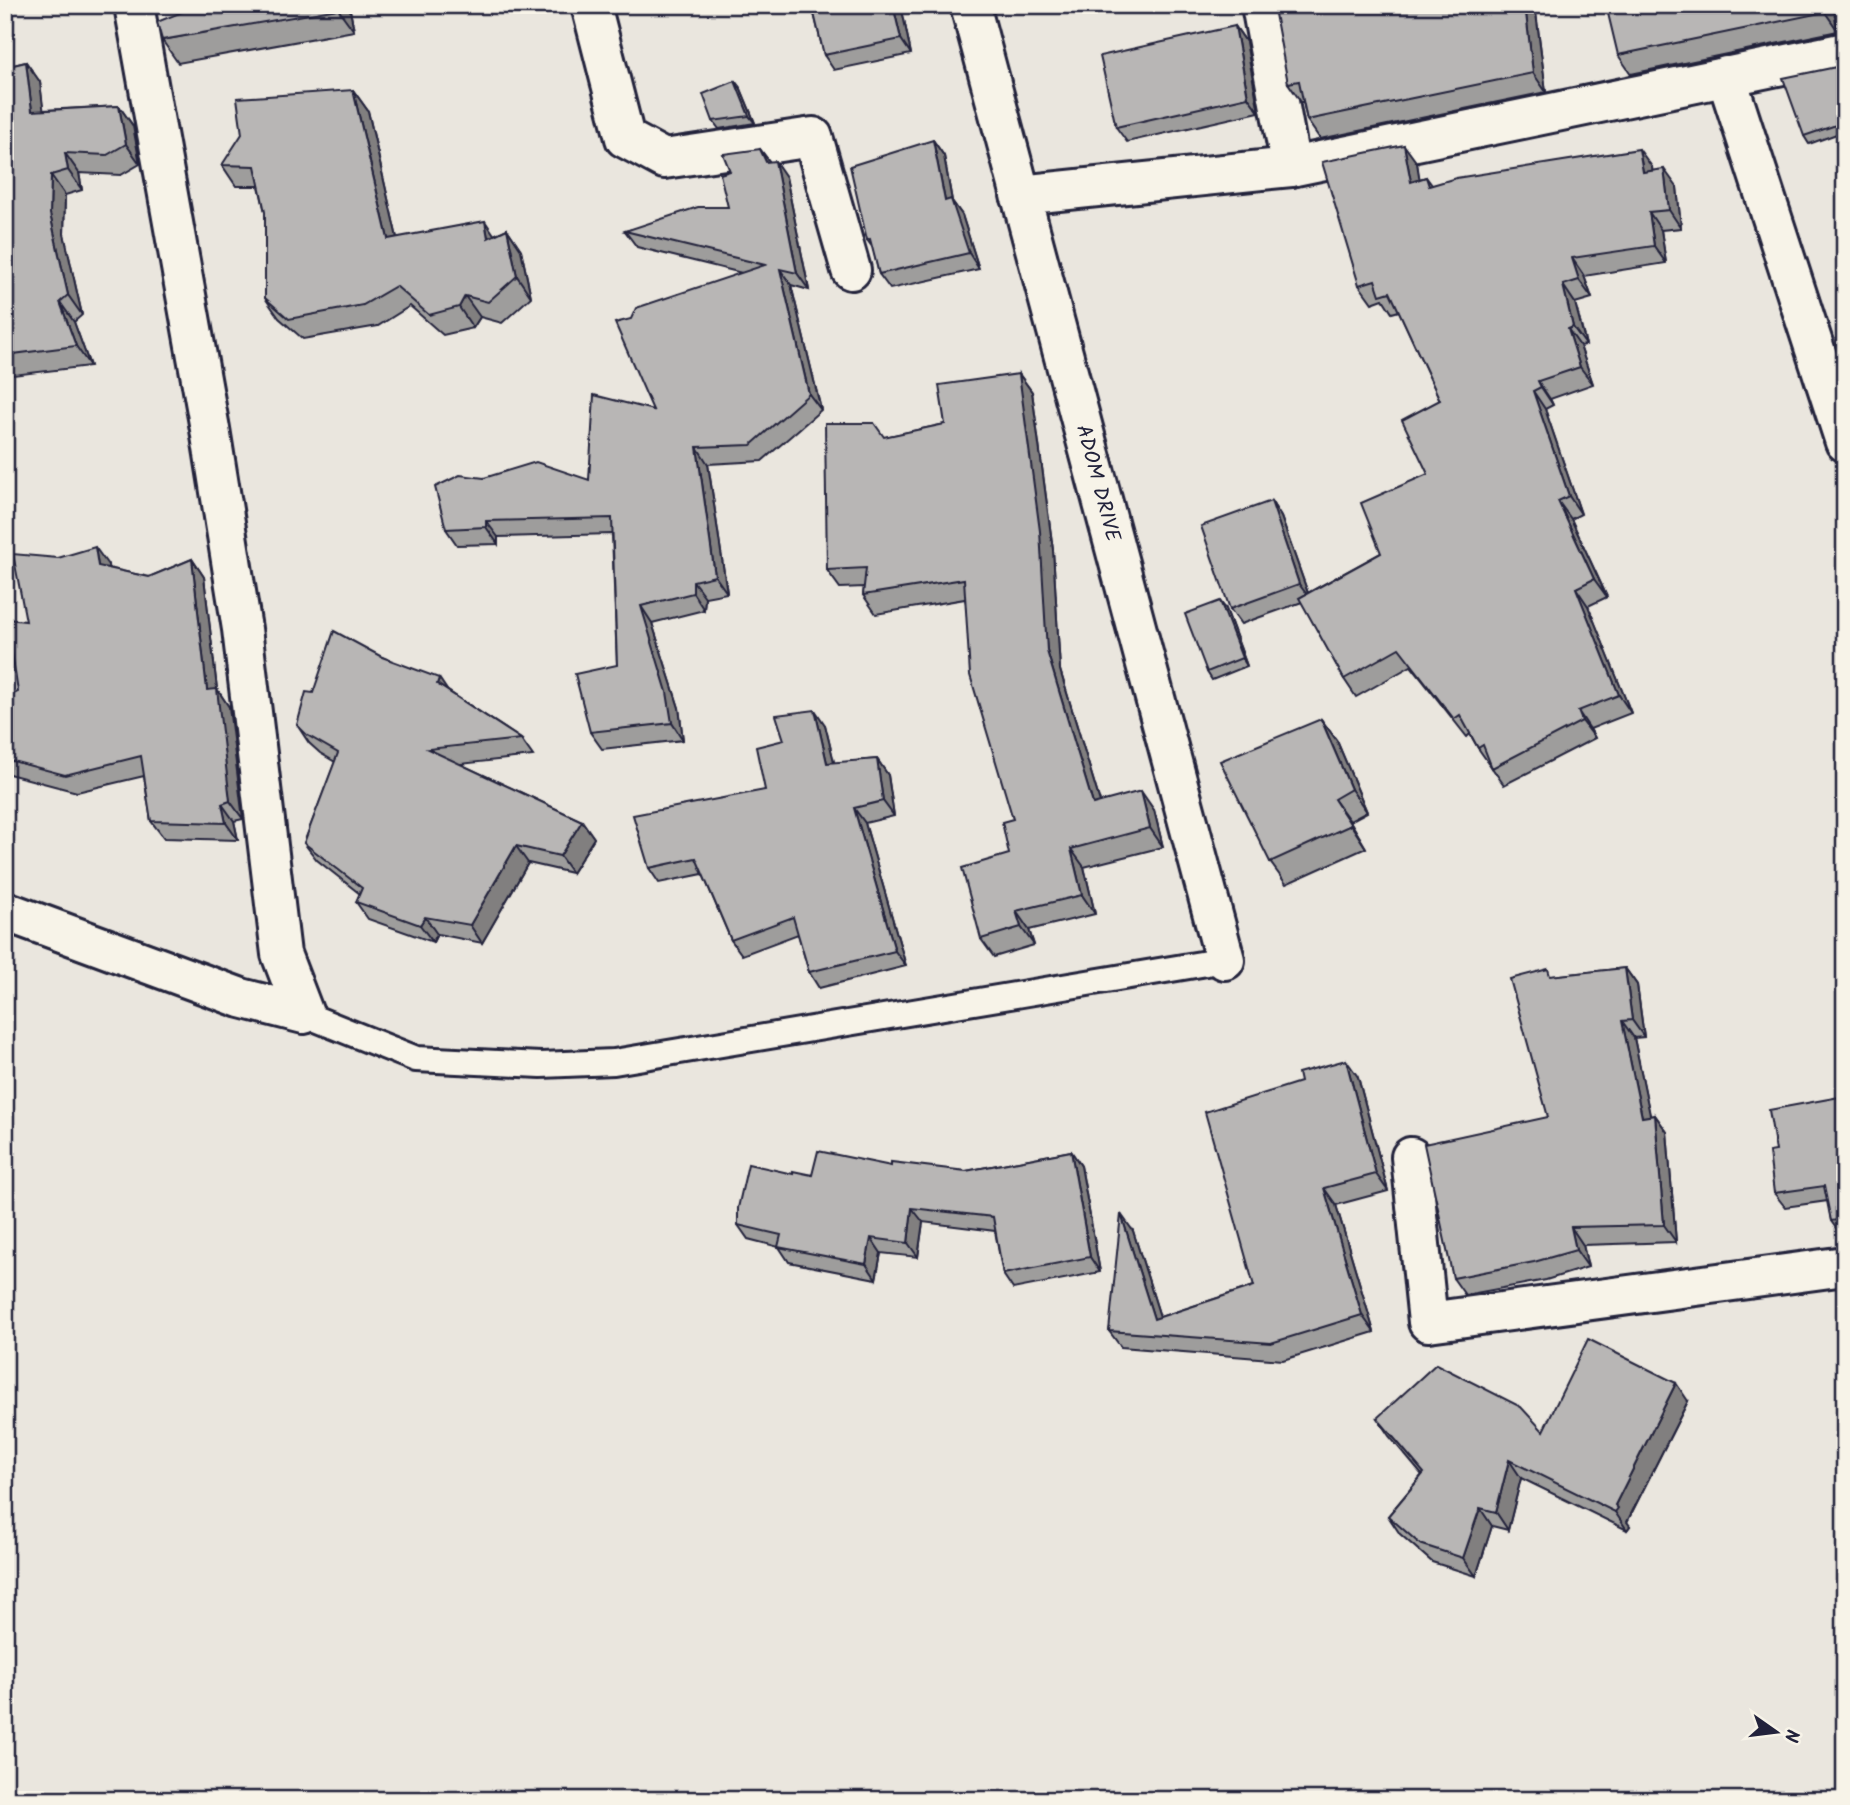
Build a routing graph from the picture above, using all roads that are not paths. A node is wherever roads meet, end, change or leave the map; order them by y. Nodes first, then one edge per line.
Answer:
1 (134, 5) edge
2 (592, 5) edge
3 (970, 5) edge
4 (1261, 5) edge
5 (1845, 52) edge
6 (1726, 76) junction
7 (1291, 166) junction
8 (1020, 195) junction
9 (851, 270) dead end
10 (1845, 442) edge
11 (5, 911) edge
12 (1225, 960) joint
13 (304, 1014) junction
14 (1411, 1157) dead end
15 (1845, 1266) edge

1 - 13 street
2 - 9 street
3 - 8 street, ADOM DRIVE
4 - 7 street
5 - 6 street
6 - 7 street
6 - 10 street
7 - 8 street
8 - 12 street, ADOM DRIVE
11 - 13 street
12 - 13 lane
14 - 15 street

